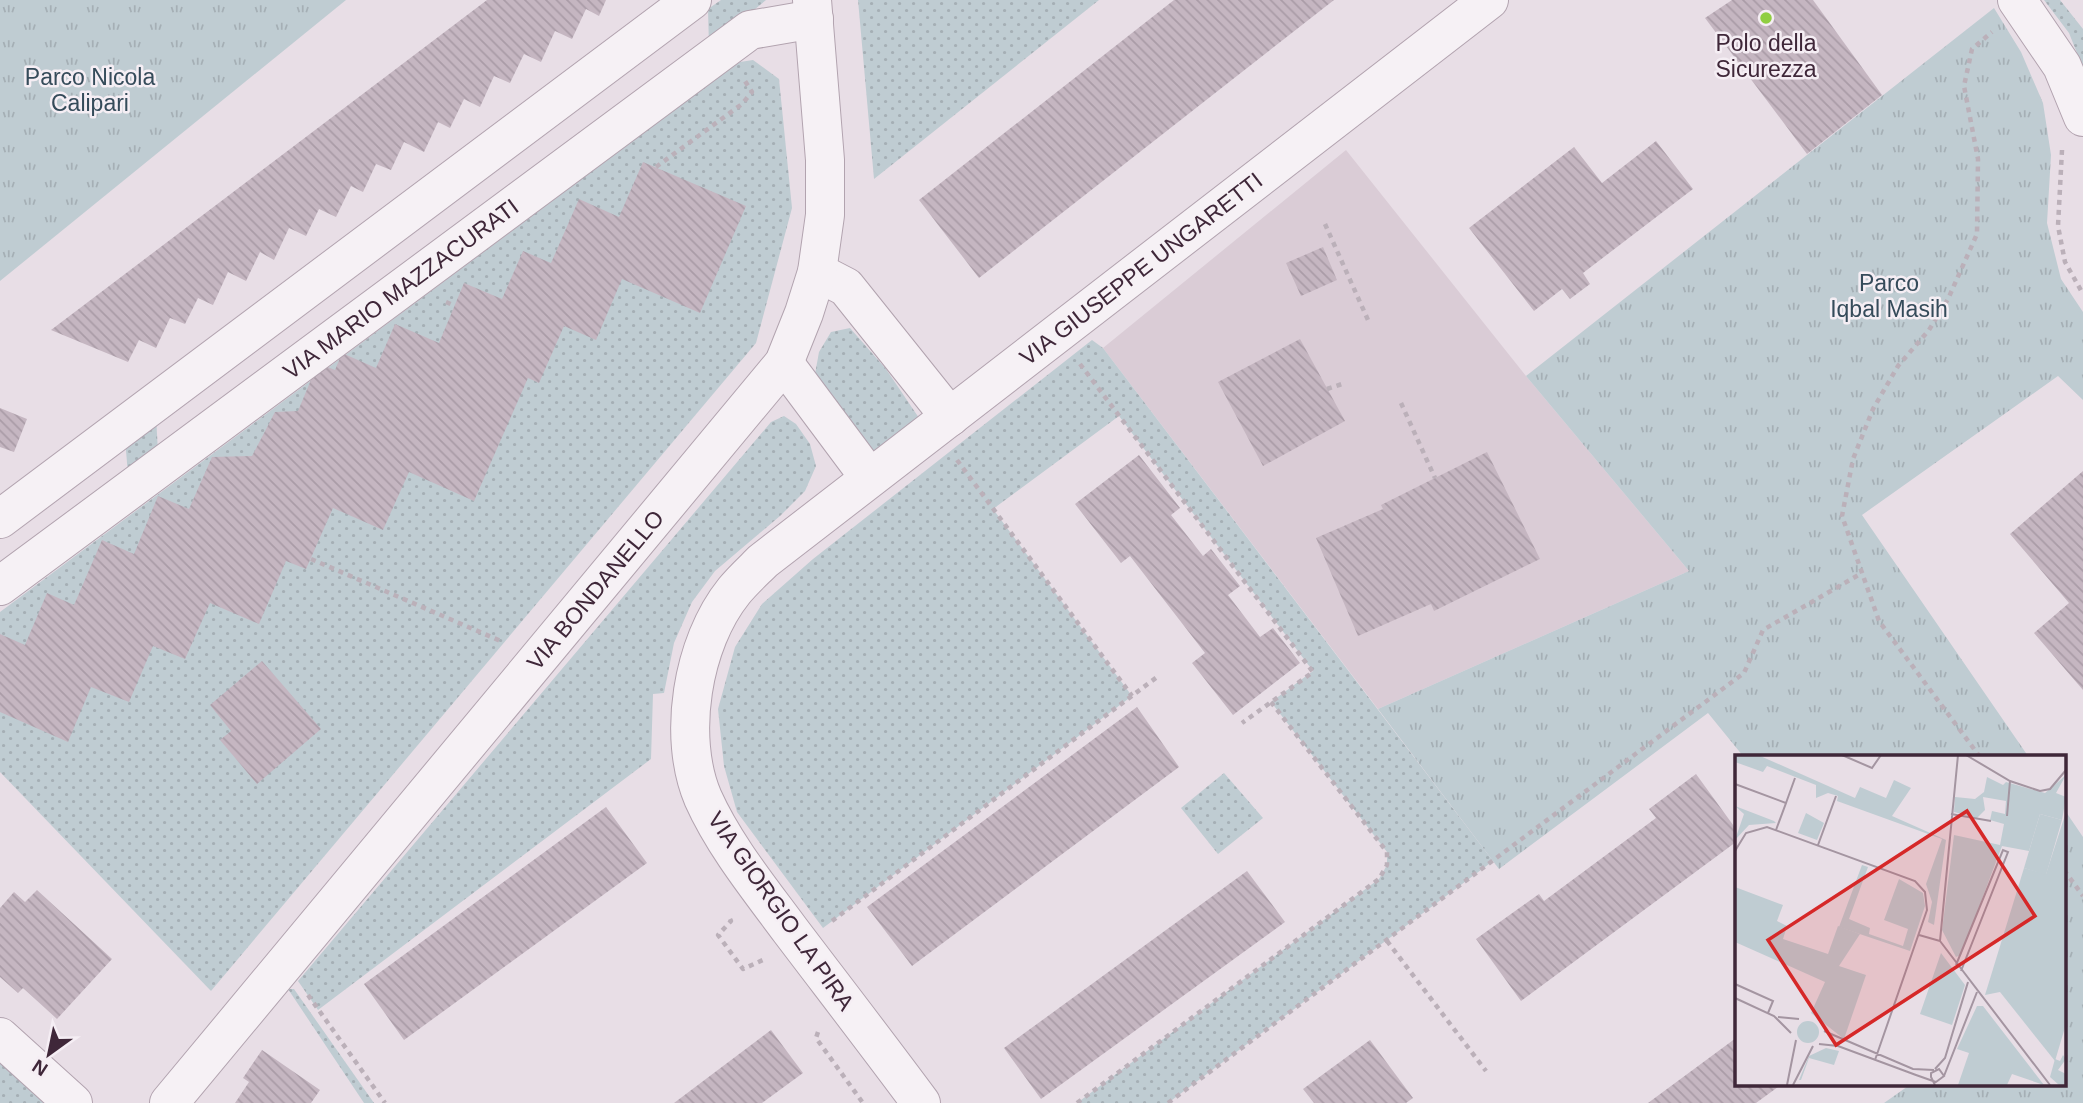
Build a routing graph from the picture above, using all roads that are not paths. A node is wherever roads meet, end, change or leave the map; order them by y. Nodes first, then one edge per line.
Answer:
1 (692, 0) edge
2 (1489, 0) edge
3 (2020, 3) edge
4 (813, 9) edge
5 (2072, 130) edge
6 (817, 272) junction
7 (783, 363) junction
8 (950, 434) junction
9 (869, 477) junction
10 (0, 519) edge
11 (0, 586) edge
12 (0, 1037) edge
13 (73, 1103) edge
14 (169, 1103) edge
15 (921, 1103) edge

1 - 10 street
2 - 8 street, VIA GIUSEPPE UNGARETTI
3 - 5 street
4 - 6 street, VIA BONDANELLO
4 - 11 street, VIA MARIO MAZZACURATI
6 - 7 street, VIA BONDANELLO
6 - 8 street
7 - 9 street
7 - 14 street, VIA BONDANELLO
8 - 9 street, VIA GIORGIO LA PIRA
9 - 15 street, VIA GIORGIO LA PIRA
12 - 13 street

